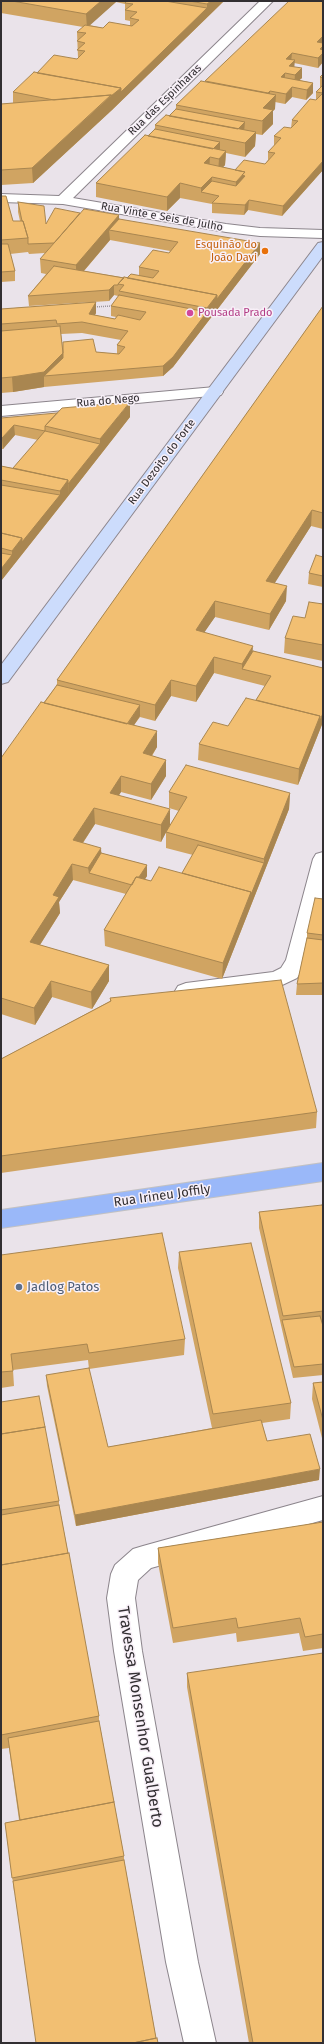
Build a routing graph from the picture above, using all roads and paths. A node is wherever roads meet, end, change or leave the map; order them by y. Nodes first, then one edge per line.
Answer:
1 (267, 1) edge
2 (1, 198) edge
3 (63, 200) junction
4 (323, 234) edge
5 (323, 246) edge
6 (112, 306) edge
7 (88, 308) edge
8 (215, 392) junction
9 (1, 410) edge
10 (1, 678) edge
11 (323, 860) edge
12 (317, 908) edge
13 (186, 991) edge
14 (323, 1172) edge
15 (1, 1219) edge
16 (323, 1508) edge
17 (200, 2043) edge

1 - 3 street, Rua das Espinharas
2 - 3 street, Rua Vinte e Seis de Julho
3 - 4 street, Rua Vinte e Seis de Julho
5 - 8 main road, Rua Dezoito do Forte
6 - 7 path
8 - 9 street, Rua do Nego
8 - 10 main road, Rua Dezoito do Forte
11 - 12 street
12 - 13 street
14 - 15 main road, Rua Irineu Joffily
16 - 17 street, Travessa Monsenhor Gualberto

